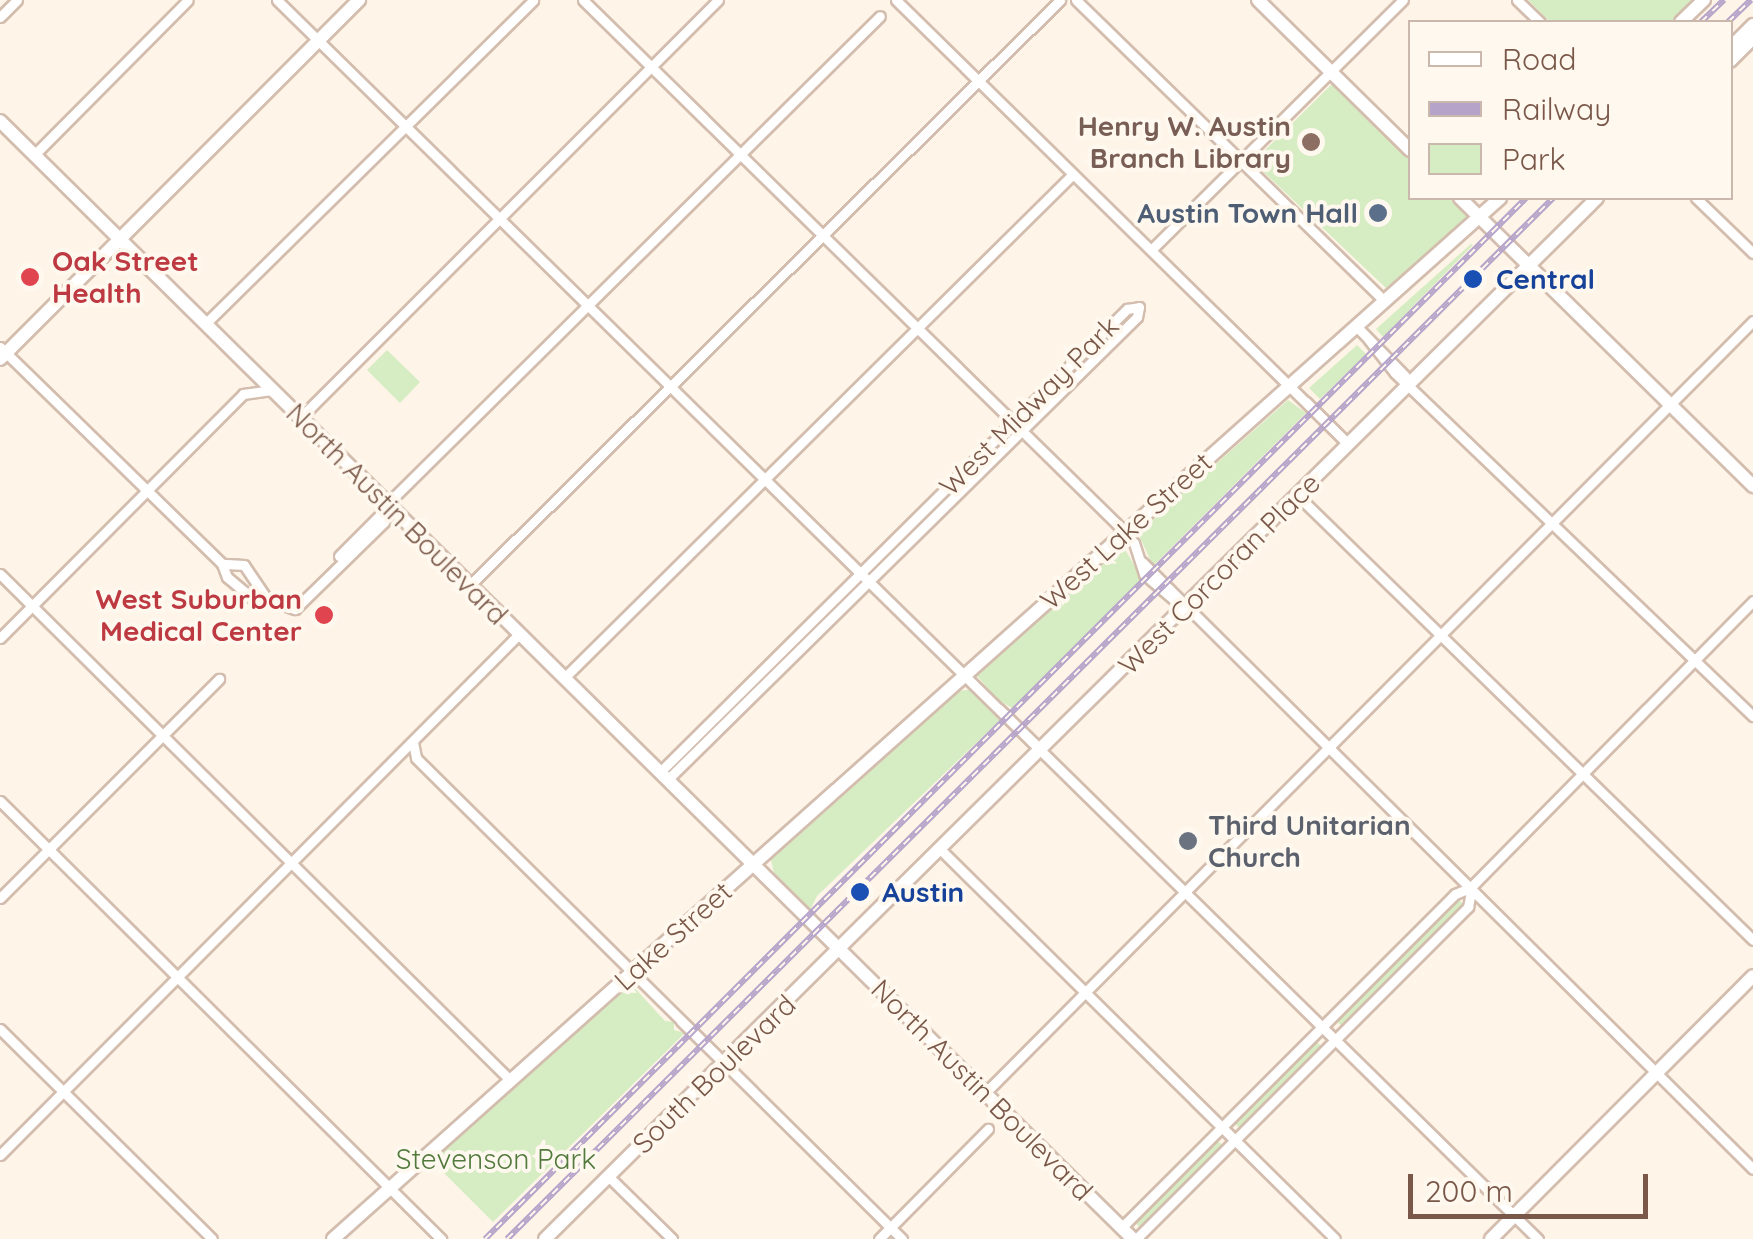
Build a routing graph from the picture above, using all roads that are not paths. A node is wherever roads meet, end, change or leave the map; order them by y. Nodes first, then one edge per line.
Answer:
1 (17, 0) edge
2 (188, 0) edge
3 (277, 0) edge
4 (359, 0) edge
5 (532, 0) edge
6 (583, 0) edge
7 (718, 0) edge
8 (896, 0) edge
9 (1060, 0) edge
10 (1076, 0) edge
11 (1258, 0) edge
12 (1403, 0) edge
13 (1518, 0) edge
14 (1704, 0) edge
15 (880, 16) dead end
16 (0, 17) edge
17 (1538, 20) edge
18 (1684, 20) edge
19 (1753, 25) edge
20 (1753, 38) edge
21 (318, 41) junction
22 (1733, 45) edge
23 (1733, 58) edge
24 (651, 67) junction
25 (1331, 72) junction
26 (978, 81) junction
27 (0, 122) edge
28 (406, 126) junction
29 (1408, 148) edge
30 (740, 154) junction
31 (34, 155) junction
32 (1241, 161) junction
33 (1073, 174) junction
34 (1462, 200) edge
35 (1498, 200) edge
36 (1595, 200) edge
37 (1698, 200) edge
38 (1480, 217) junction
39 (500, 218) junction
40 (823, 236) junction
41 (120, 239) junction
42 (1151, 250) junction
43 (1753, 252) edge
44 (1524, 261) junction
45 (1384, 302) junction
46 (588, 304) junction
47 (1753, 322) edge
48 (206, 324) junction
49 (1356, 326) junction
50 (917, 328) junction
51 (1090, 345) junction
52 (2, 353) edge
53 (1099, 354) junction
54 (1408, 379) junction
55 (671, 386) junction
56 (1289, 386) junction
57 (272, 390) junction
58 (1670, 404) junction
59 (300, 418) junction
60 (1012, 422) junction
61 (1022, 431) junction
62 (1346, 441) junction
63 (766, 478) junction
64 (1753, 486) edge
65 (147, 490) junction
66 (1297, 496) junction
67 (389, 506) junction
68 (1554, 521) junction
69 (1124, 532) junction
70 (222, 564) junction
71 (861, 572) junction
72 (0, 574) edge
73 (870, 581) junction
74 (470, 586) junction
75 (267, 600) junction
76 (1753, 601) edge
77 (32, 606) junction
78 (1181, 606) junction
79 (519, 634) junction
80 (1440, 636) junction
81 (0, 638) edge
82 (1695, 659) junction
83 (964, 675) junction
84 (564, 678) junction
85 (220, 679) dead end
86 (1753, 716) edge
87 (163, 736) junction
88 (414, 740) junction
89 (1039, 748) junction
90 (1327, 750) junction
91 (1582, 774) junction
92 (664, 776) junction
93 (0, 801) edge
94 (49, 850) junction
95 (942, 851) junction
96 (291, 863) junction
97 (752, 864) junction
98 (1470, 888) junction
99 (1185, 892) junction
100 (0, 898) edge
101 (1753, 940) edge
102 (842, 952) junction
103 (632, 973) junction
104 (1753, 976) edge
105 (177, 977) junction
106 (1085, 992) junction
107 (1322, 1026) junction
108 (0, 1029) edge
109 (1336, 1040) junction
110 (723, 1062) junction
111 (1656, 1073) junction
112 (510, 1080) junction
113 (64, 1092) junction
114 (984, 1093) junction
115 (1222, 1127) junction
116 (988, 1130) dead end
117 (1235, 1140) junction
118 (0, 1155) edge
119 (1753, 1169) edge
120 (608, 1176) junction
121 (390, 1189) junction
122 (1514, 1216) junction
123 (890, 1228) junction
124 (1121, 1228) junction
125 (212, 1239) edge
126 (333, 1239) edge
127 (441, 1239) edge
128 (545, 1239) edge
129 (672, 1239) edge
130 (879, 1239) edge
131 (902, 1239) edge
132 (1134, 1239) edge
133 (1335, 1239) edge
134 (1491, 1239) edge
135 (1538, 1239) edge

1 - 16 street
2 - 31 street
3 - 21 street
4 - 21 street
5 - 28 street
6 - 24 street
7 - 24 street
8 - 26 street
9 - 26 street
10 - 32 street
11 - 25 street
12 - 25 street
13 - 17 street
14 - 18 street
15 - 30 street
19 - 22 street
20 - 23 street
21 - 28 street
21 - 41 street
24 - 30 street
24 - 39 street
25 - 29 street
25 - 32 street
26 - 33 street
26 - 40 street
27 - 31 street, North Austin Boulevard
28 - 39 street
28 - 48 street
30 - 40 street
30 - 46 street
31 - 41 street, North Austin Boulevard
32 - 42 street
32 - 45 street
33 - 42 street
33 - 50 street
34 - 38 street
35 - 38 street, West Lake Street
36 - 44 street, West Corcoran Place
37 - 43 street
38 - 44 street
38 - 45 street, West Lake Street
39 - 46 street
39 - 59 street
40 - 50 street
40 - 55 street
41 - 48 street, North Austin Boulevard
41 - 52 street
42 - 56 street
44 - 54 street, West Corcoran Place
44 - 58 street
45 - 49 street, West Lake Street
46 - 55 street
46 - 67 street
47 - 58 street
48 - 57 street, North Austin Boulevard
49 - 54 street
49 - 56 street, West Lake Street
50 - 60 street
50 - 63 street
51 - 53 street
51 - 53 street, West Midway Park
51 - 60 street, West Midway Park
52 - 65 street
53 - 61 street, West Midway Park
54 - 62 street, West Corcoran Place
54 - 68 street
55 - 63 street
55 - 74 street
56 - 62 street
56 - 69 street, West Lake Street
57 - 59 street, North Austin Boulevard
57 - 65 street
58 - 64 street
58 - 68 street
59 - 67 street, North Austin Boulevard
60 - 61 street
60 - 71 street, West Midway Park
61 - 69 street
61 - 73 street, West Midway Park
62 - 66 street, West Corcoran Place
63 - 71 street
63 - 84 street
65 - 70 street
65 - 77 street
66 - 78 street, West Corcoran Place
66 - 80 street
67 - 74 street, North Austin Boulevard
67 - 75 street
68 - 80 street
68 - 82 street
69 - 78 street
69 - 83 street, West Lake Street
70 - 75 street
70 - 75 street
71 - 73 street
71 - 92 street, West Midway Park
72 - 77 street
73 - 83 street
73 - 92 street, West Midway Park
74 - 79 street, North Austin Boulevard
76 - 82 street
77 - 81 street
77 - 87 street
78 - 89 street, West Corcoran Place
78 - 90 street
79 - 84 street, North Austin Boulevard
79 - 88 street
80 - 90 street
80 - 91 street
82 - 86 street
82 - 91 street
83 - 89 street
83 - 97 street, West Lake Street
84 - 92 street, North Austin Boulevard
85 - 87 street
87 - 94 street
87 - 96 street
88 - 96 street
88 - 103 street
89 - 95 street, West Corcoran Place
89 - 99 street
90 - 98 street
90 - 99 street
91 - 98 street
91 - 101 street
92 - 97 street, North Austin Boulevard
93 - 94 street
94 - 100 street
94 - 105 street
95 - 102 street, West Corcoran Place
95 - 106 street
96 - 105 street
96 - 112 street
97 - 102 street, North Austin Boulevard
97 - 103 street, Lake Street
98 - 107 street
98 - 109 street
98 - 111 street
99 - 106 street
99 - 107 street
102 - 110 street, South Boulevard
102 - 114 street, North Austin Boulevard
103 - 110 street
103 - 112 street, Lake Street
104 - 111 street
105 - 113 street
105 - 121 street
106 - 114 street
106 - 115 street
107 - 109 street
107 - 115 street
108 - 113 street
109 - 117 street
109 - 122 street
110 - 120 street, South Boulevard
110 - 123 street
111 - 119 street
111 - 122 street
112 - 121 street, Lake Street
113 - 118 street
113 - 125 street
114 - 124 street, North Austin Boulevard
115 - 117 street
115 - 124 street
116 - 123 street
117 - 132 street
117 - 133 street
120 - 128 street, South Boulevard
120 - 129 street
121 - 126 street, Lake Street
121 - 127 street
122 - 134 street
122 - 135 street
123 - 130 street
123 - 131 street
124 - 132 street, North Austin Boulevard

